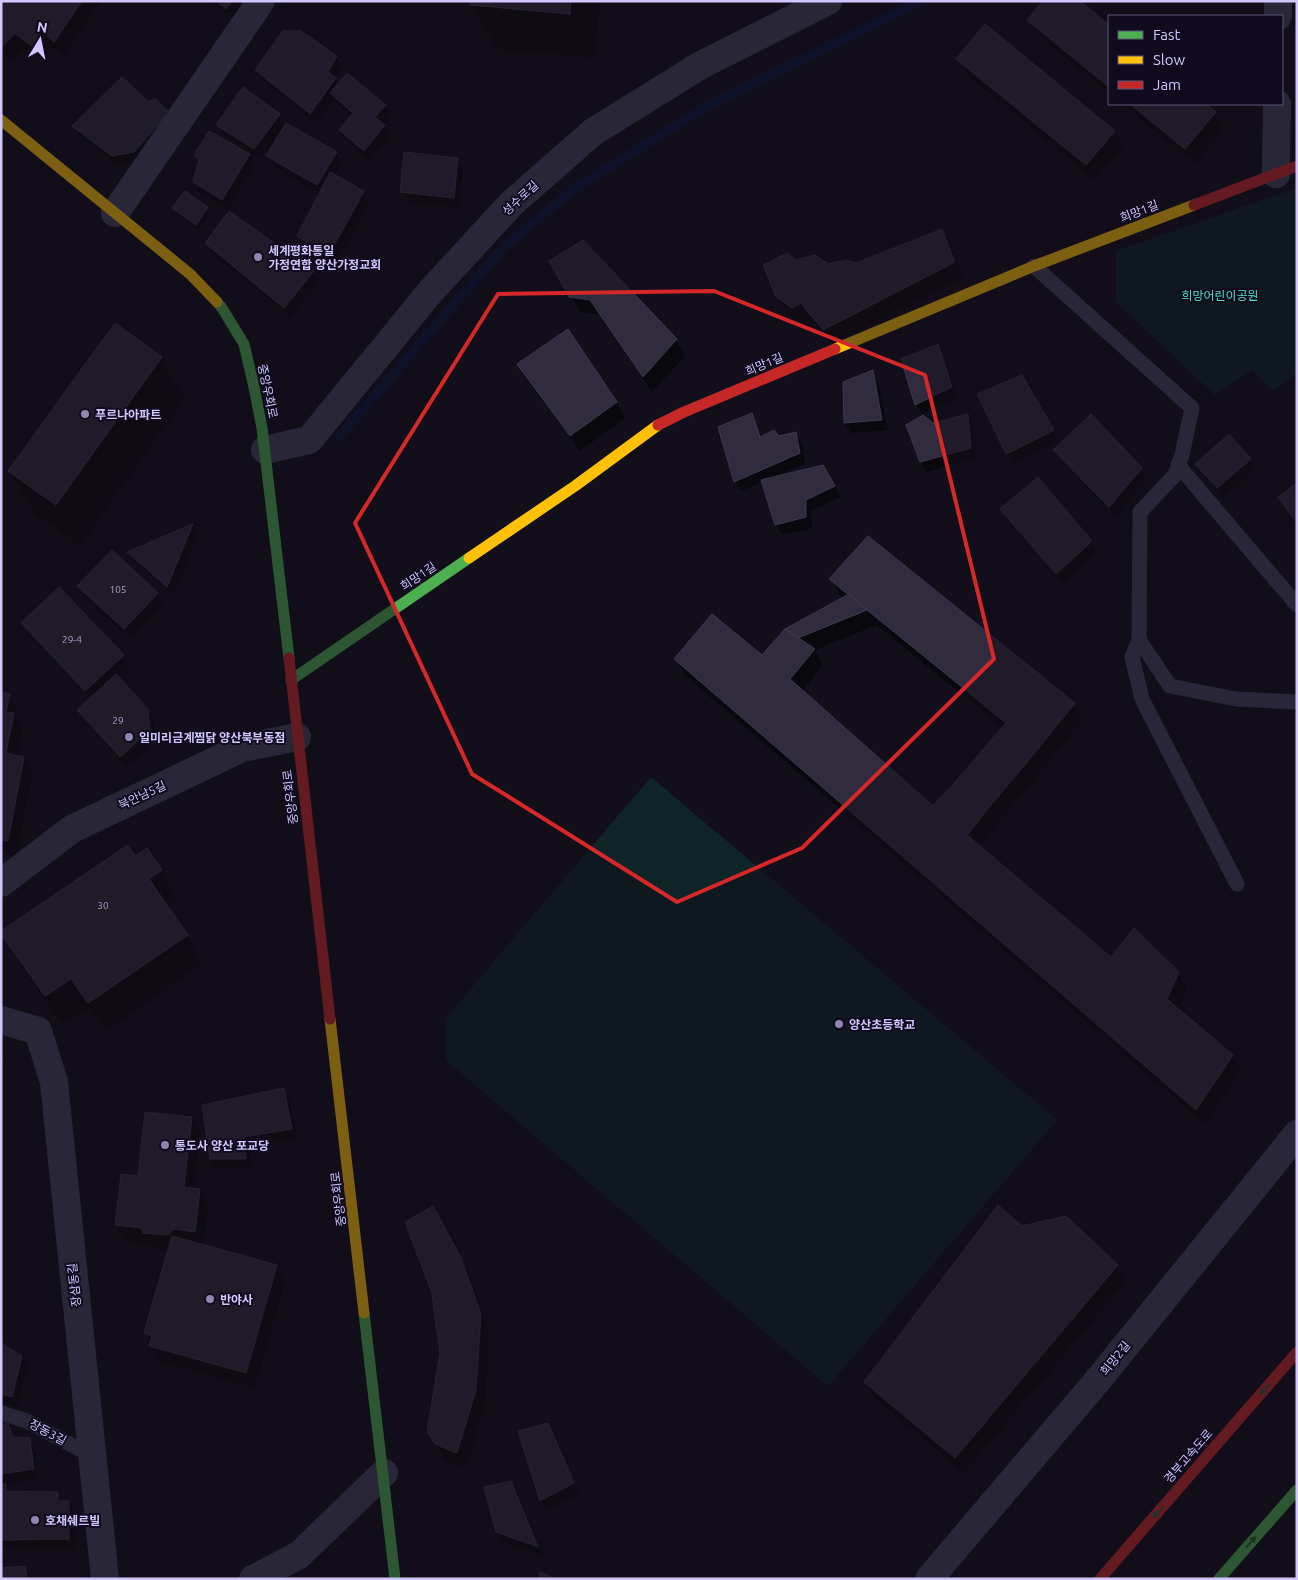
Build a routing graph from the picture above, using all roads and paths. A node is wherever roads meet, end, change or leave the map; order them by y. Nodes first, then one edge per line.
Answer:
1 (261, 1) edge
2 (828, 1) edge
3 (1278, 1) edge
4 (1278, 15) edge
5 (1277, 105) edge
6 (2, 122) edge
7 (1286, 170) edge
8 (115, 212) junction
9 (1034, 266) junction
10 (264, 450) junction
11 (1178, 465) junction
12 (1297, 605) edge
13 (1139, 640) junction
14 (290, 680) junction
15 (1297, 702) edge
16 (297, 737) junction
17 (1, 883) edge
18 (1237, 884) dead end
19 (1, 1020) edge
20 (1297, 1134) edge
21 (1297, 1352) edge
22 (1, 1413) edge
23 (92, 1456) junction
24 (384, 1473) junction
25 (1297, 1490) edge
26 (105, 1579) edge
27 (253, 1579) edge
28 (396, 1579) edge
29 (929, 1579) edge
30 (1100, 1579) edge
31 (1219, 1579) edge

1 - 8 street
2 - 10 street, 성수로길
3 - 4 street
5 - 7 street
6 - 8 main road, 중앙우회로
7 - 9 main road, 희망1길
8 - 10 main road, 중앙우회로
9 - 11 lane
9 - 14 main road, 희망1길
10 - 14 main road, 중앙우회로
11 - 12 lane
11 - 13 lane
13 - 15 lane
13 - 18 lane
14 - 16 main road, 중앙우회로
16 - 17 street, 북안남5길
16 - 24 main road, 중앙우회로
19 - 23 street, 장삼동길
20 - 29 street, 희망2길
21 -> 30 main road, 경부고속도로
22 - 23 lane, 장동3길
23 - 26 street, 장삼동길
24 - 27 street
24 - 28 main road, 중앙우회로
31 -> 25 main road

